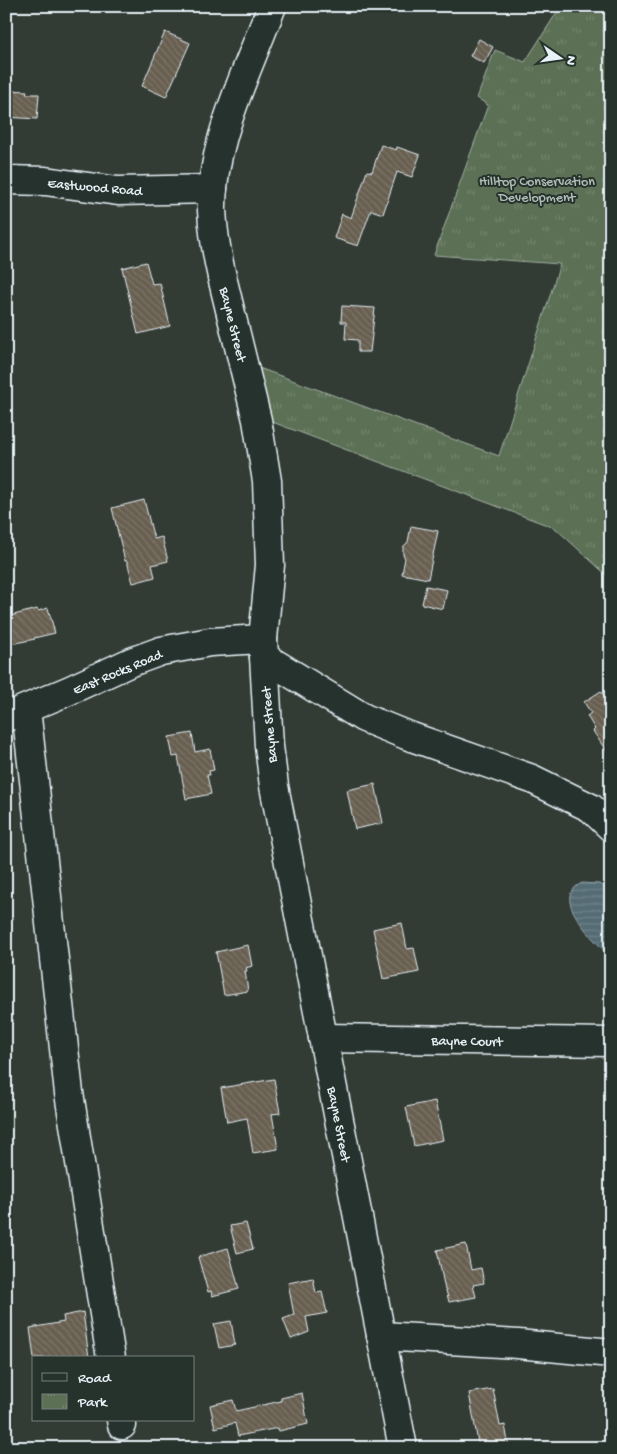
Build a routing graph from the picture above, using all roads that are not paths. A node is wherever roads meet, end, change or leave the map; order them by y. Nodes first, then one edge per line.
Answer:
1 (272, 6) edge
2 (6, 180) edge
3 (213, 189) junction
4 (263, 648) junction
5 (16, 713) edge
6 (611, 827) edge
7 (323, 1038) junction
8 (611, 1042) edge
9 (381, 1336) junction
10 (611, 1353) edge
11 (111, 1356) edge
12 (403, 1448) edge

1 - 3 street, Bayne Street
2 - 3 street, Eastwood Road
3 - 4 street, Bayne Street
4 - 5 street, East Rocks Road
4 - 6 street
4 - 7 street, Bayne Street
5 - 11 street
7 - 8 street, Bayne Court
7 - 9 street, Bayne Street
9 - 10 street
9 - 12 street, Bayne Street

